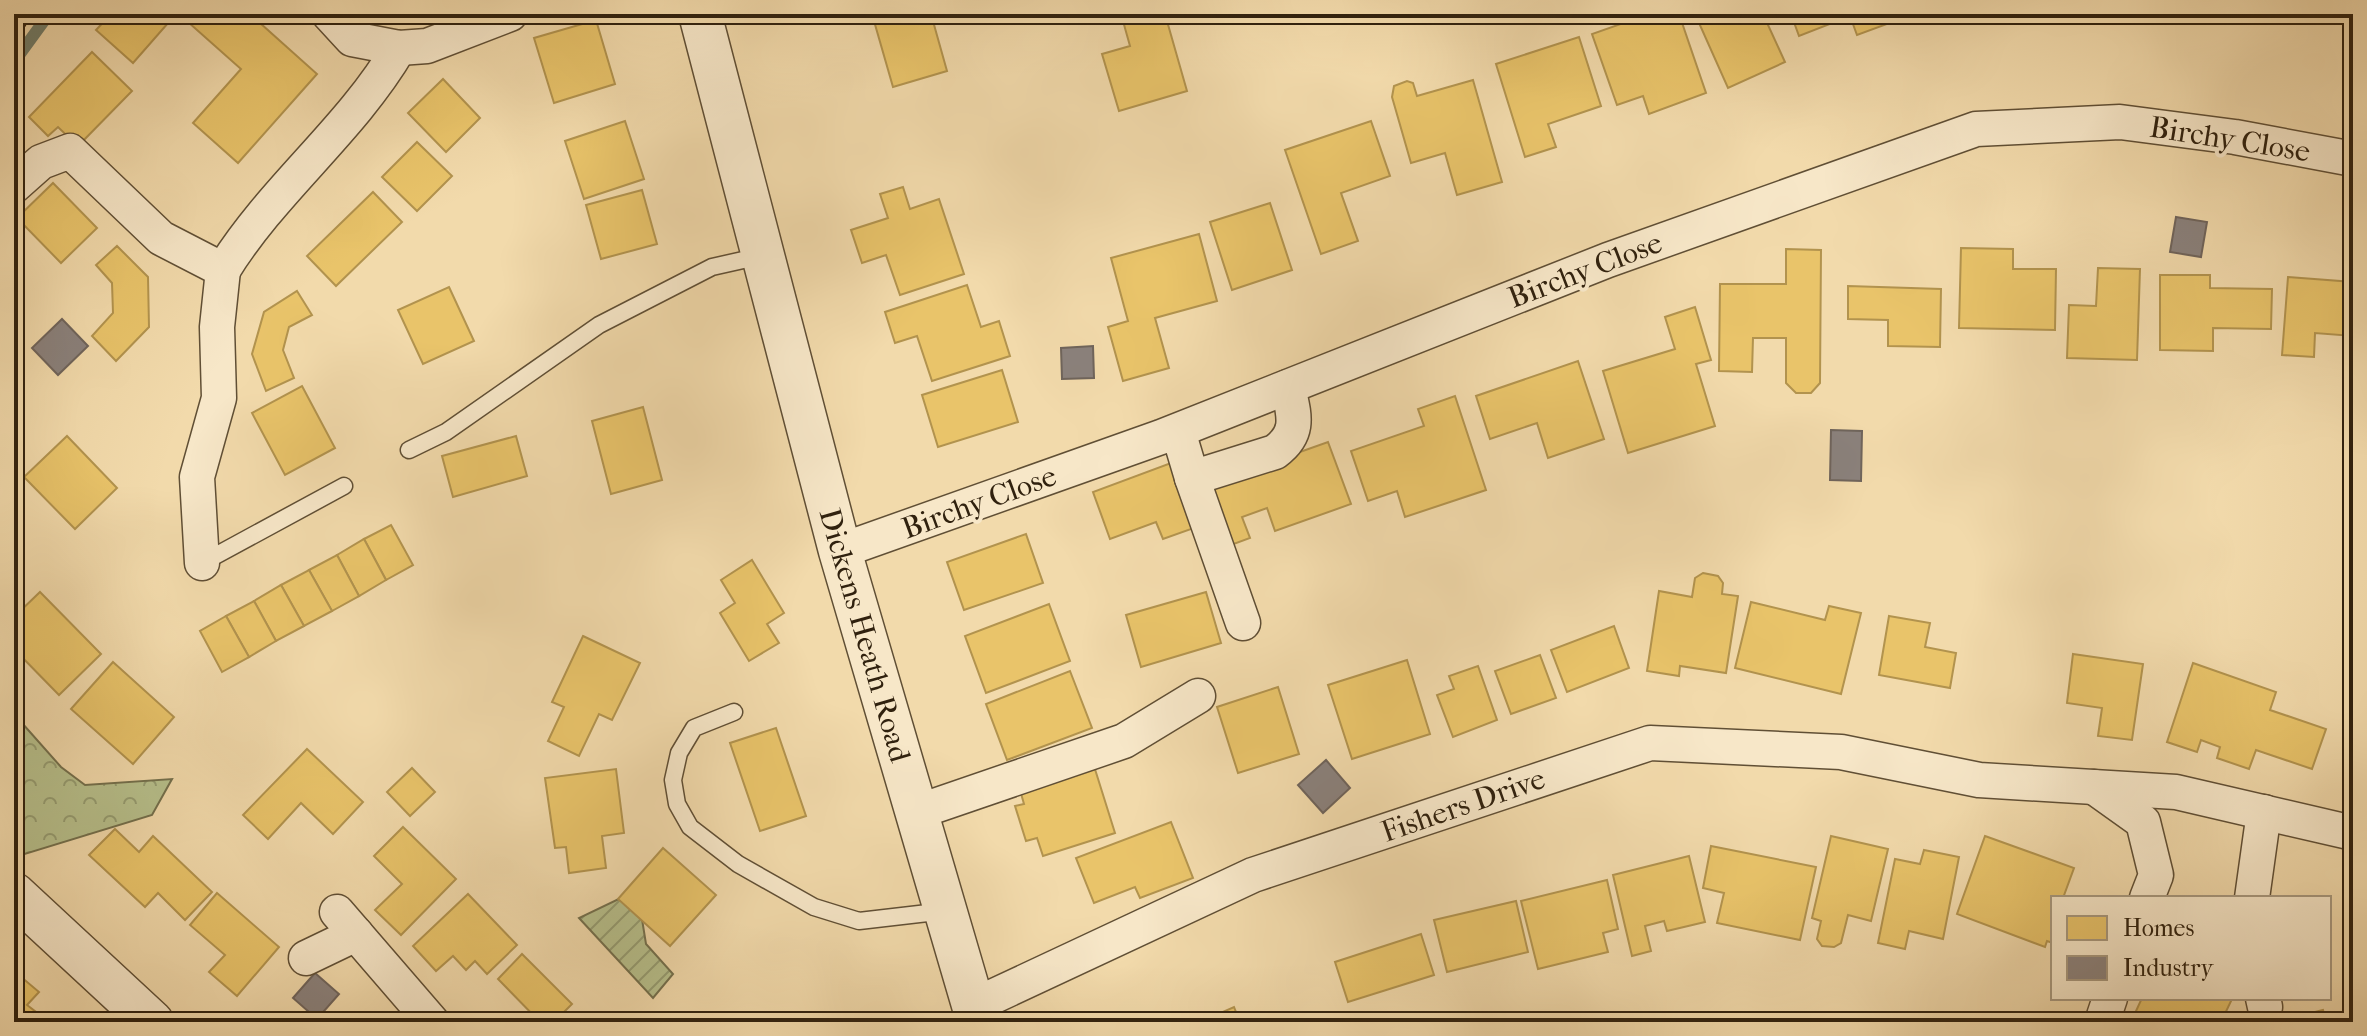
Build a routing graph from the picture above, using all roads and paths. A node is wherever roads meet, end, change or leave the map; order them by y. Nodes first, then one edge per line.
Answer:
1 (33, 14) edge
2 (329, 14) edge
3 (510, 14) edge
4 (700, 14) edge
5 (14, 36) edge
6 (399, 48) junction
7 (2353, 159) edge
8 (14, 186) edge
9 (761, 256) junction
10 (223, 270) junction
11 (1288, 387) junction
12 (1178, 431) junction
13 (409, 450) dead end
14 (1192, 478) junction
15 (344, 486) dead end
16 (840, 551) junction
17 (202, 563) joint
18 (1243, 623) dead end
19 (1198, 696) dead end
20 (734, 712) dead end
21 (2093, 786) junction
22 (917, 812) junction
23 (2264, 812) junction
24 (2353, 833) edge
25 (14, 894) edge
26 (2148, 896) edge
27 (2252, 896) edge
28 (946, 910) junction
29 (306, 958) dead end
30 (2109, 1000) edge
31 (976, 1014) edge
32 (152, 1022) edge
33 (432, 1022) edge
34 (2102, 1022) edge

1 - 5 path
2 - 6 street
3 - 6 street
4 - 9 street, Dickens Heath Road
6 - 10 street
7 - 11 street, Birchy Close
8 - 10 street
9 - 13 lane
9 - 16 street, Dickens Heath Road
10 - 17 street
11 - 12 street, Birchy Close
11 - 14 street
12 - 14 street
12 - 16 street, Birchy Close
14 - 18 street
15 - 17 lane
16 - 22 street, Dickens Heath Road
19 - 22 street
20 - 28 lane
21 - 23 street, Fishers Drive
21 - 26 street
21 - 31 street, Fishers Drive
22 - 28 street, Dickens Heath Road
23 - 24 street, Fishers Drive
23 - 27 street
25 - 32 street
28 - 31 street, Dickens Heath Road
29 - 33 street
30 - 34 street

